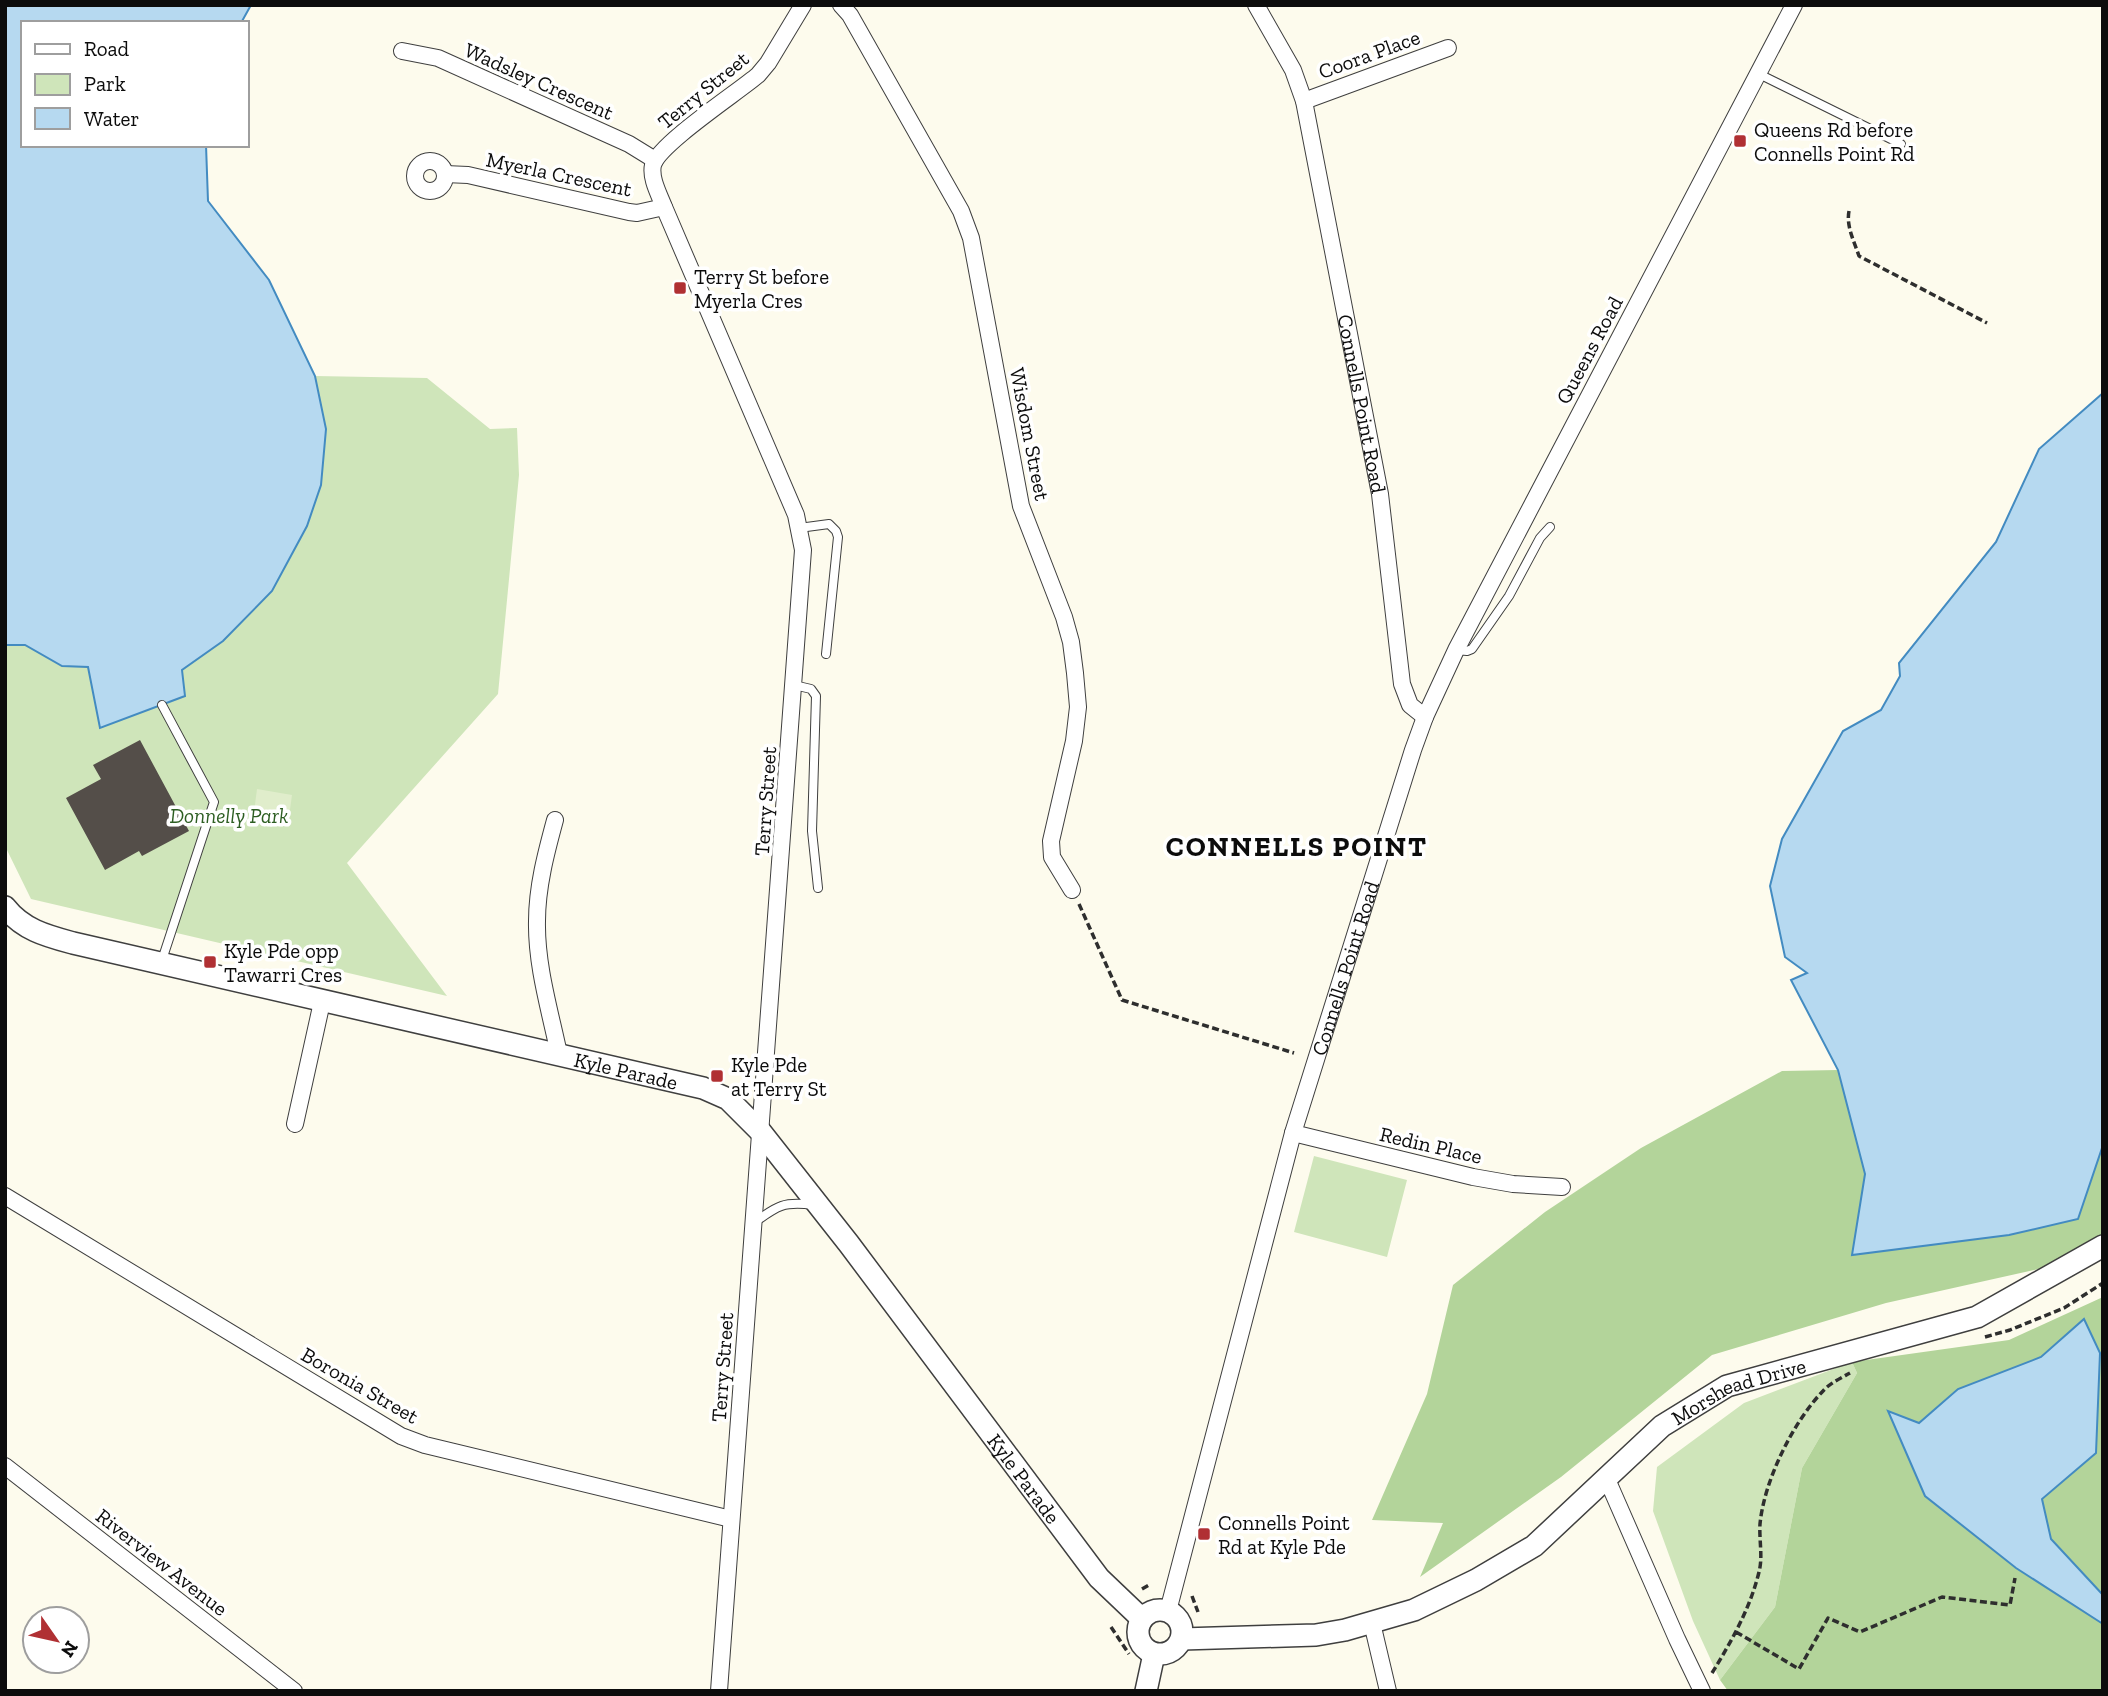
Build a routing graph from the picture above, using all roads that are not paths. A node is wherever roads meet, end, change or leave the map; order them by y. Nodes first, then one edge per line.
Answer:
1 (803, 5) edge
2 (841, 5) edge
3 (1256, 5) edge
4 (1794, 5) edge
5 (1448, 48) dead end
6 (402, 51) dead end
7 (1759, 74) junction
8 (1304, 101) junction
9 (1901, 144) dead end
10 (655, 160) junction
11 (445, 174) dead end
12 (664, 207) junction
13 (1550, 527) dead end
14 (799, 528) junction
15 (1456, 650) junction
16 (826, 654) dead end
17 (794, 685) junction
18 (162, 705) dead end
19 (1425, 717) junction
20 (555, 820) dead end
21 (818, 888) dead end
22 (1072, 890) road end
23 (5, 907) edge
24 (161, 963) junction
25 (322, 1002) junction
26 (559, 1054) junction
27 (295, 1124) dead end
28 (760, 1131) junction
29 (1293, 1133) junction
30 (1562, 1187) dead end
31 (5, 1196) edge
32 (819, 1206) junction
33 (754, 1223) junction
34 (2103, 1246) edge
35 (5, 1466) edge
36 (1606, 1478) junction
37 (731, 1519) junction
38 (1168, 1611) junction
39 (1142, 1619) junction
40 (1372, 1623) junction
41 (1182, 1639) junction
42 (1154, 1654) junction
43 (1701, 1689) edge
44 (294, 1691) edge
45 (719, 1691) edge
46 (1146, 1691) edge
47 (1388, 1691) edge

1 - 10 street, Terry Street
2 - 22 street, Wisdom Street
3 - 8 street, Connells Point Road
4 - 7 street, Queens Road
5 - 8 street, Coora Place
6 - 10 street, Wadsley Crescent
7 - 9 lane
7 - 15 street, Queens Road
8 - 19 street, Connells Point Road
10 - 12 street, Terry Street
11 - 12 street, Myerla Crescent
12 - 14 street, Terry Street
13 - 15 lane
14 - 16 lane
14 - 17 street, Terry Street
15 - 19 street, Queens Road
17 - 21 lane
17 - 28 street, Terry Street
18 - 24 lane
19 - 29 street, Connells Point Road
20 - 26 street
23 - 24 street, Kyle Parade
24 - 25 street, Kyle Parade
25 - 26 street, Kyle Parade
25 - 27 street
26 - 28 street, Kyle Parade
28 - 32 street, Kyle Parade
28 - 33 street, Terry Street
29 - 30 street, Redin Place
29 - 38 street, Connells Point Road
31 - 37 street, Boronia Street
32 - 33 lane
32 - 39 street, Kyle Parade
33 - 37 street, Terry Street
34 - 36 street, Morshead Drive
35 - 44 street, Riverview Avenue
36 - 40 street
36 - 43 street
37 - 45 street, Terry Street
38 - 39 street
38 - 41 street
39 - 42 street
40 - 41 street
40 - 47 street
41 - 42 street
42 - 46 street

